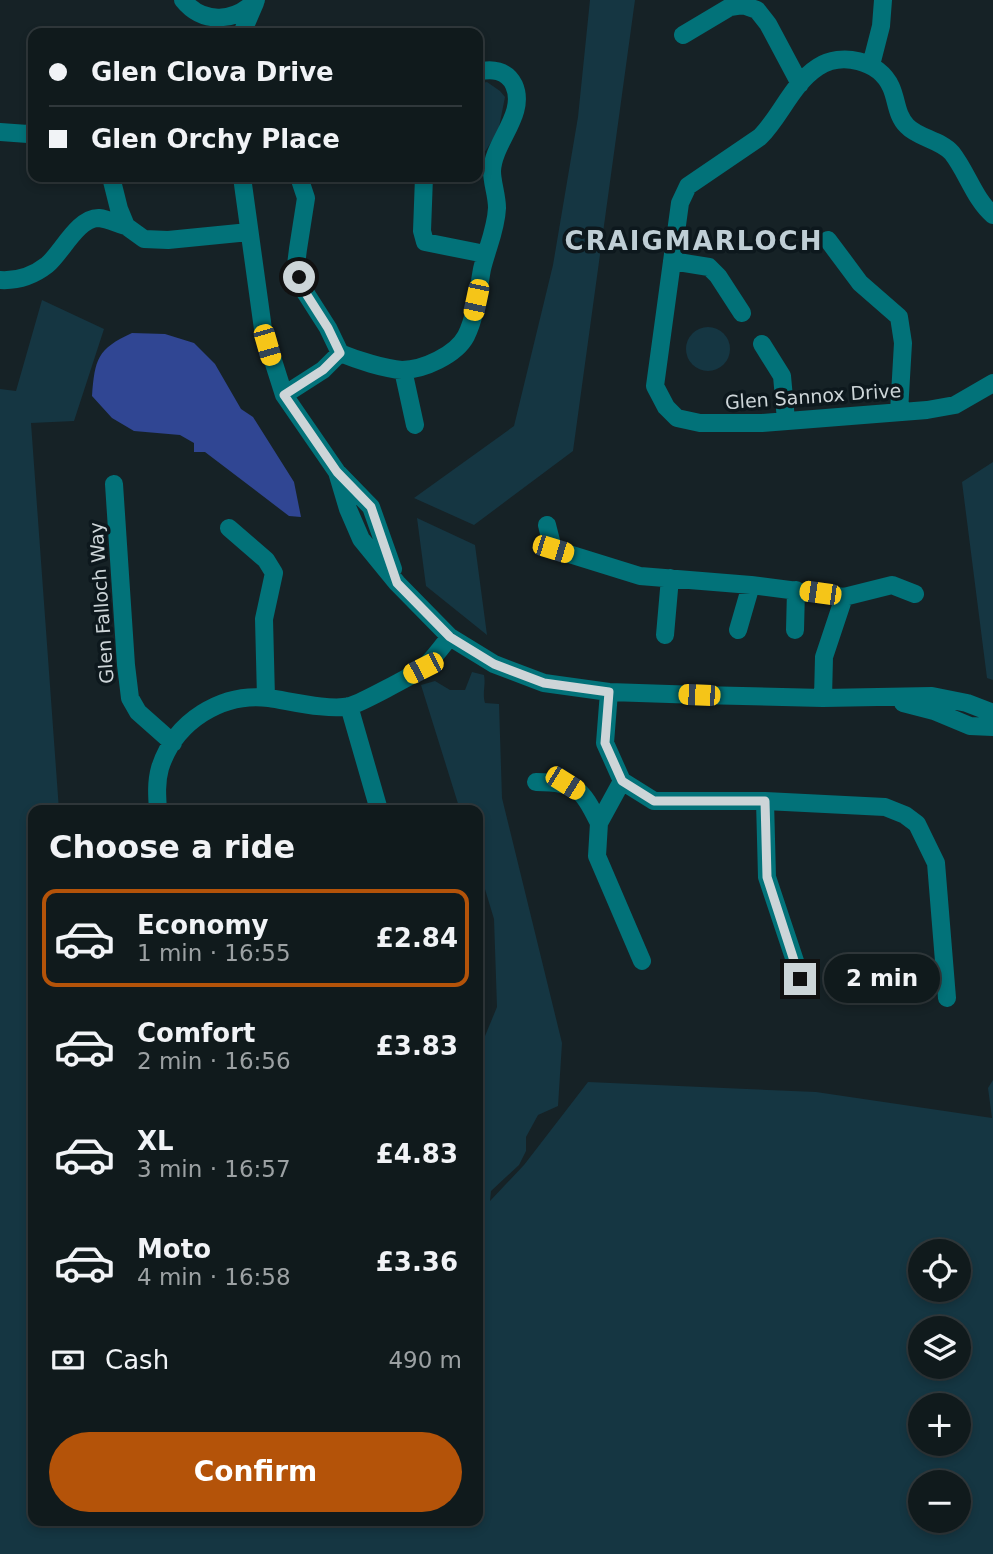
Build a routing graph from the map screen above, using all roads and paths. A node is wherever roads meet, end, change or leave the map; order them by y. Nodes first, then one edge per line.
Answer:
1 (168, 0) edge
2 (256, 0) edge
3 (883, 0) edge
4 (192, 8) edge
5 (211, 28) edge
6 (244, 28) edge
7 (683, 35) dead end
8 (871, 65) junction
9 (483, 71) edge
10 (800, 84) junction
11 (0, 132) edge
12 (28, 134) edge
13 (112, 182) edge
14 (243, 182) edge
15 (301, 182) edge
16 (425, 182) edge
17 (993, 215) edge
18 (126, 226) junction
19 (249, 232) junction
20 (828, 240) dead end
21 (485, 254) junction
22 (672, 261) junction
23 (0, 281) edge
24 (742, 313) dead end
25 (762, 344) dead end
26 (340, 353) junction
27 (403, 370) junction
28 (993, 383) edge
29 (284, 395) junction
30 (899, 412) junction
31 (786, 420) junction
32 (415, 425) dead end
33 (114, 484) dead end
34 (547, 525) dead end
35 (229, 528) dead end
36 (670, 578) junction
37 (751, 584) junction
38 (796, 590) junction
39 (915, 594) dead end
40 (844, 597) junction
41 (738, 630) dead end
42 (795, 631) dead end
43 (665, 635) dead end
44 (450, 637) junction
45 (609, 692) junction
46 (266, 698) junction
47 (823, 698) junction
48 (885, 698) junction
49 (349, 706) junction
50 (993, 713) edge
51 (993, 727) edge
52 (173, 743) junction
53 (622, 781) junction
54 (536, 782) dead end
55 (765, 801) junction
56 (158, 805) edge
57 (378, 805) edge
58 (599, 823) junction
59 (642, 961) dead end
60 (800, 979) dead end
61 (947, 998) dead end

1 - 4 street
2 - 4 street
2 - 6 street
3 - 8 street
4 - 5 street
7 - 10 street
8 - 10 street, Glen Sannox Drive
8 - 17 street
9 - 21 street
10 - 22 street, Glen Sannox Drive
11 - 12 street
13 - 18 street
14 - 19 street
15 - 26 street
16 - 21 street
18 - 19 street
18 - 23 street
19 - 29 street
20 - 30 street
21 - 27 street
22 - 24 street
22 - 31 street, Glen Sannox Drive
25 - 31 street
26 - 27 street
26 - 29 street
27 - 32 street
28 - 30 street, Glen Sannox Drive
29 - 44 street
30 - 31 street, Glen Sannox Drive
33 - 52 street, Glen Falloch Way
34 - 36 street
35 - 46 street
36 - 37 street
36 - 43 street
37 - 38 street
37 - 41 street
38 - 40 street
38 - 42 street
39 - 40 street
40 - 47 street
44 - 45 street
44 - 49 street
45 - 47 street
45 - 53 street
46 - 49 street
46 - 52 street
47 - 48 street
48 - 50 street
48 - 51 street
49 - 57 street
52 - 56 street
53 - 55 street
53 - 58 street
54 - 58 street
55 - 60 street
55 - 61 street
58 - 59 street

